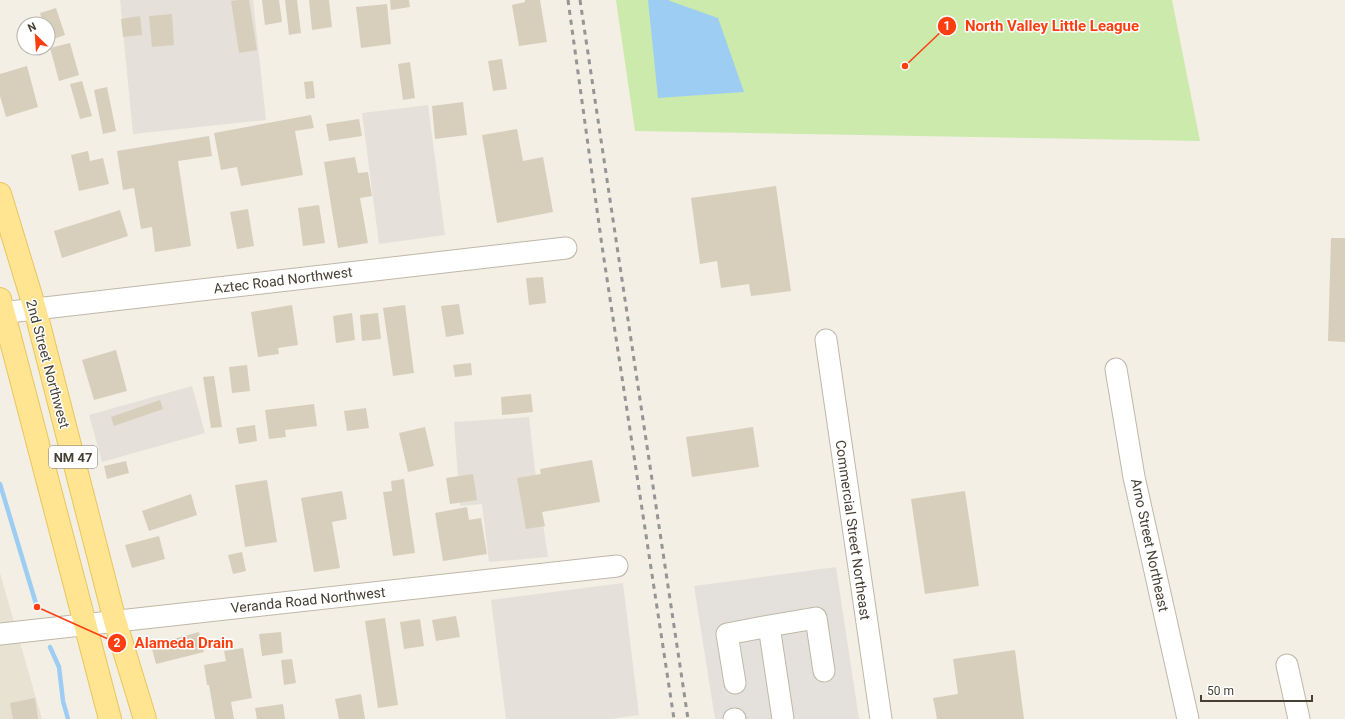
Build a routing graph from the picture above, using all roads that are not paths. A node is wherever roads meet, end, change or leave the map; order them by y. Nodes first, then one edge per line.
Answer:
1 (0, 194) edge
2 (566, 248) dead end
3 (1, 308) edge
4 (34, 309) junction
5 (826, 340) dead end
6 (1116, 370) dead end
7 (617, 566) dead end
8 (115, 621) junction
9 (86, 624) junction
10 (769, 626) junction
11 (0, 634) edge
12 (1287, 665) dead end
13 (824, 671) dead end
14 (735, 683) dead end
15 (110, 719) edge
16 (145, 719) edge
17 (784, 719) edge
18 (881, 719) edge
19 (1188, 719) edge
20 (1299, 719) edge

1 - 4 main road, 2nd Street Northwest / NM 47
2 - 4 street, Aztec Road Northwest
3 - 4 street, Aztec Road Northwest
3 - 9 main road, 2nd Street Northwest / NM 47
4 - 8 main road, 2nd Street Northwest / NM 47
5 - 18 street, Commercial Street Northeast
6 - 19 street, Arno Street Northeast
7 - 8 street, Veranda Road Northwest
8 - 9 street, Veranda Road Northwest
8 - 16 main road, 2nd Street Northwest / NM 47
9 - 11 street, Veranda Road Northwest
9 - 15 main road, 2nd Street Northwest / NM 47
10 - 13 street
10 - 14 street
10 - 17 street
12 - 20 street

